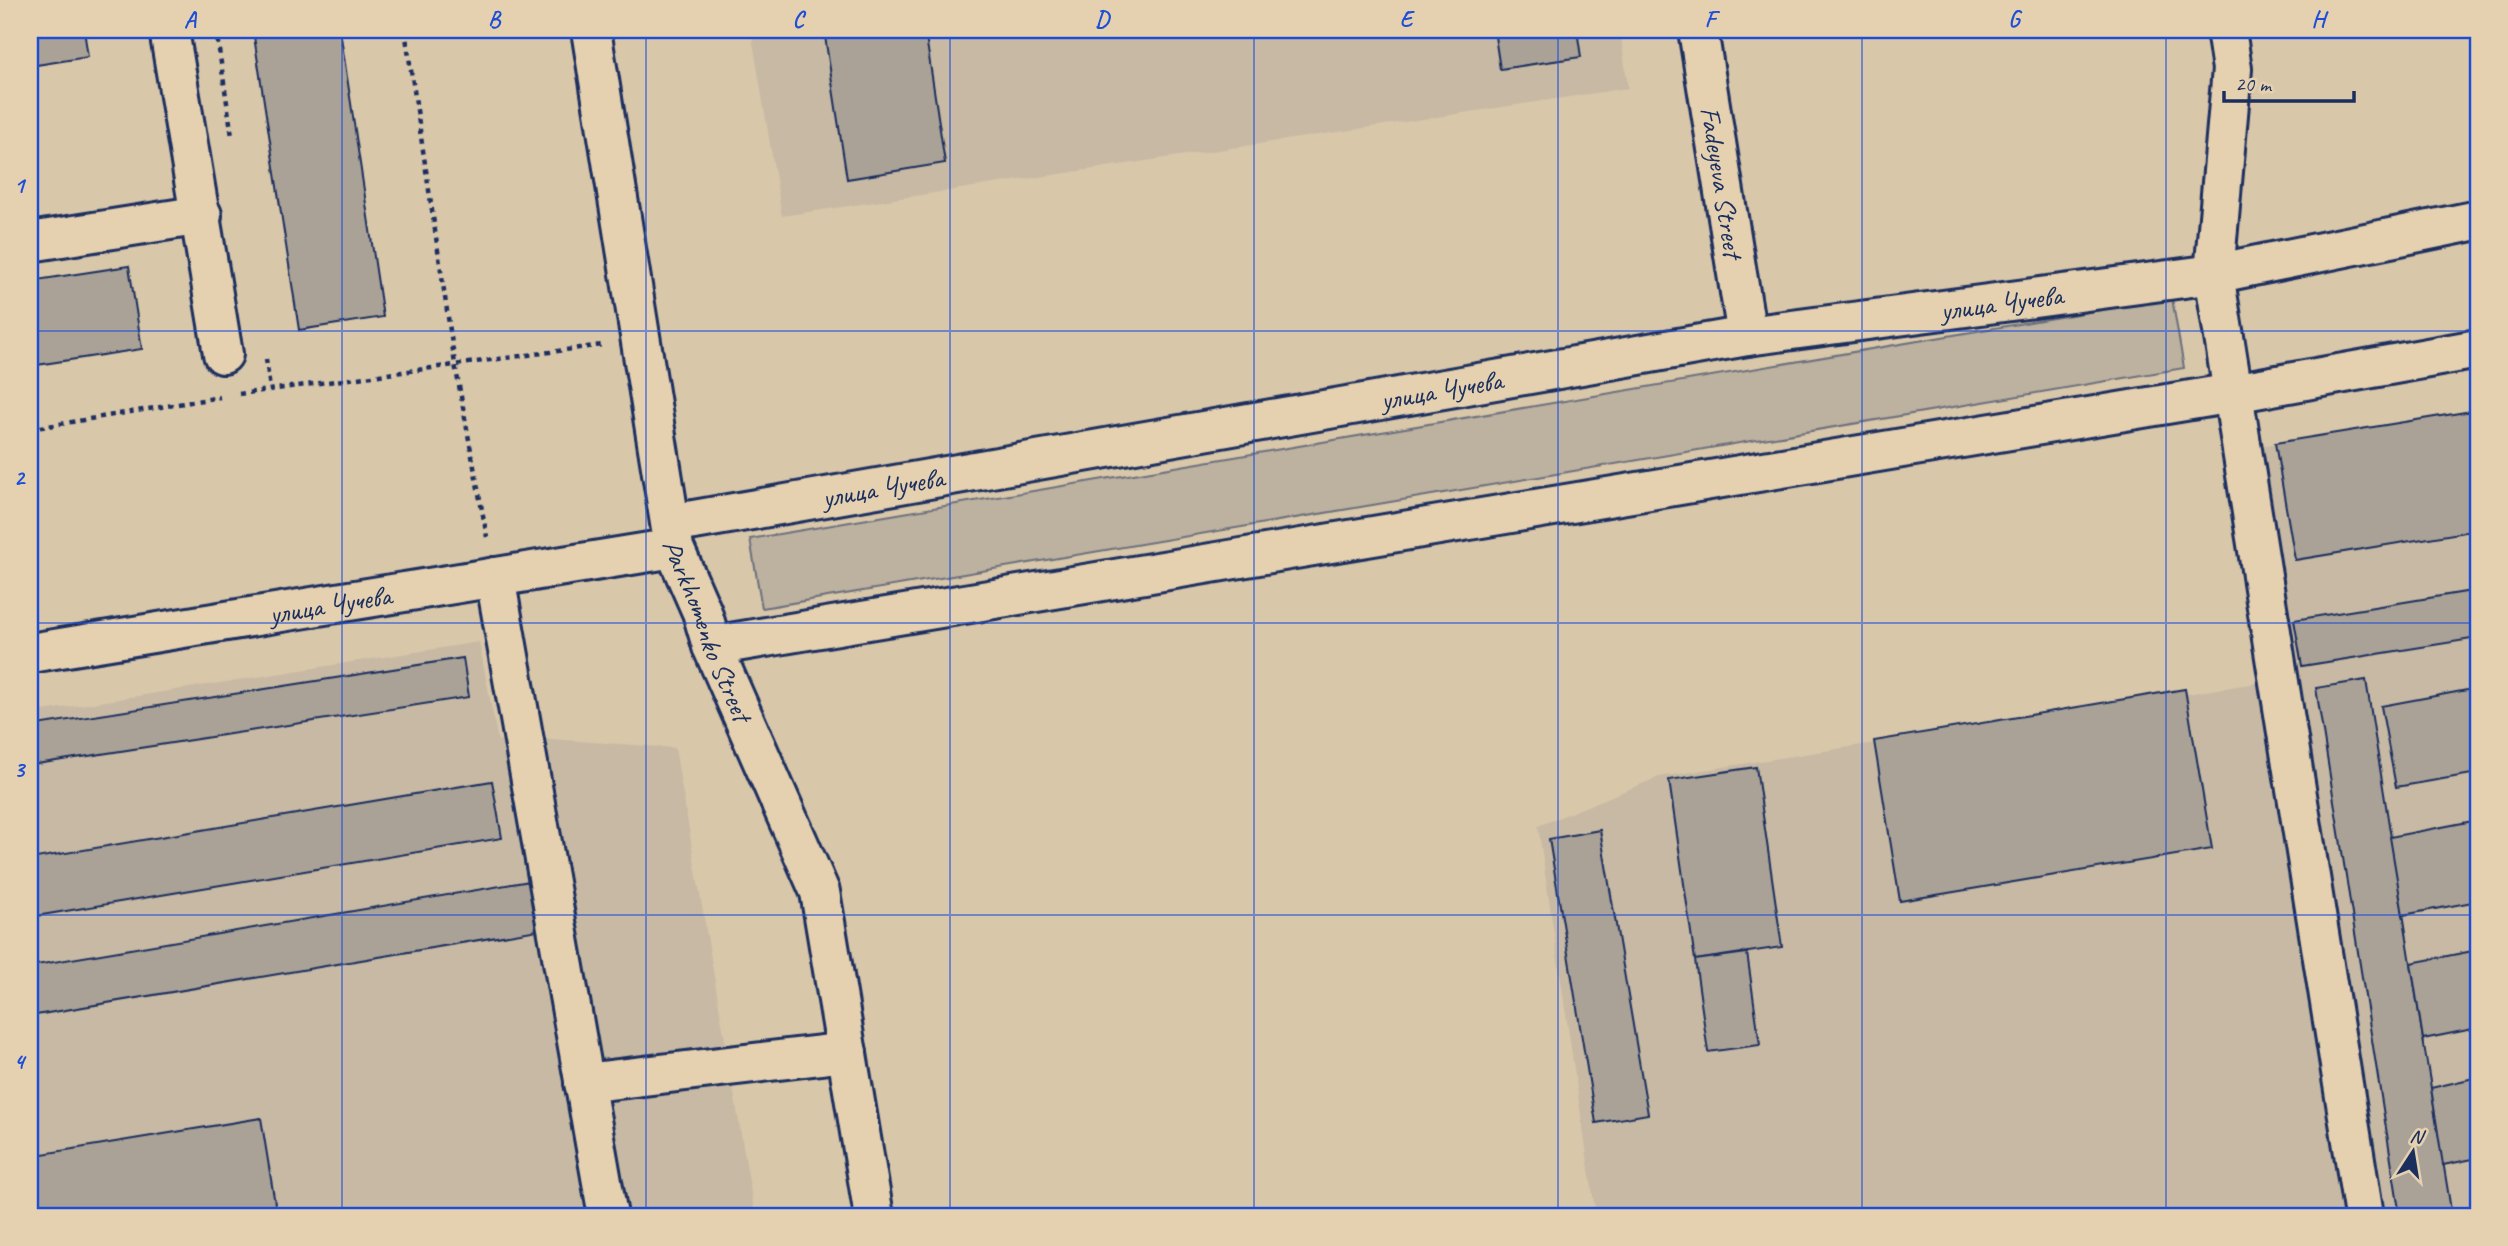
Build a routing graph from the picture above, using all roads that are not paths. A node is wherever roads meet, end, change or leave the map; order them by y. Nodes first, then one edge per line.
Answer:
1 (169, 30) edge
2 (591, 30) edge
3 (1698, 30) edge
4 (2226, 30) edge
5 (202, 215) junction
6 (2478, 220) edge
7 (30, 242) edge
8 (2214, 274) junction
9 (1747, 336) junction
10 (2478, 349) edge
11 (223, 354) dead end
12 (2233, 393) junction
13 (673, 536) junction
14 (495, 577) junction
15 (712, 646) junction
16 (30, 653) edge
17 (847, 1052) junction
18 (584, 1083) junction
19 (608, 1216) edge
20 (874, 1216) edge
21 (2364, 1216) edge

1 - 5 street
2 - 13 street, Parkhomenko Street
3 - 9 street, Fadeyeva Street
4 - 8 street
5 - 7 street
5 - 11 street
6 - 8 street, улица Чучева
8 - 9 street, улица Чучева
8 - 12 street
9 - 13 street, улица Чучева
10 - 12 street
12 - 15 street
12 - 21 street
13 - 14 street, улица Чучева
13 - 15 street, Parkhomenko Street
14 - 16 street, улица Чучева
14 - 18 street
15 - 17 street, Parkhomenko Street
17 - 18 street
17 - 20 street, Parkhomenko Street
18 - 19 street

